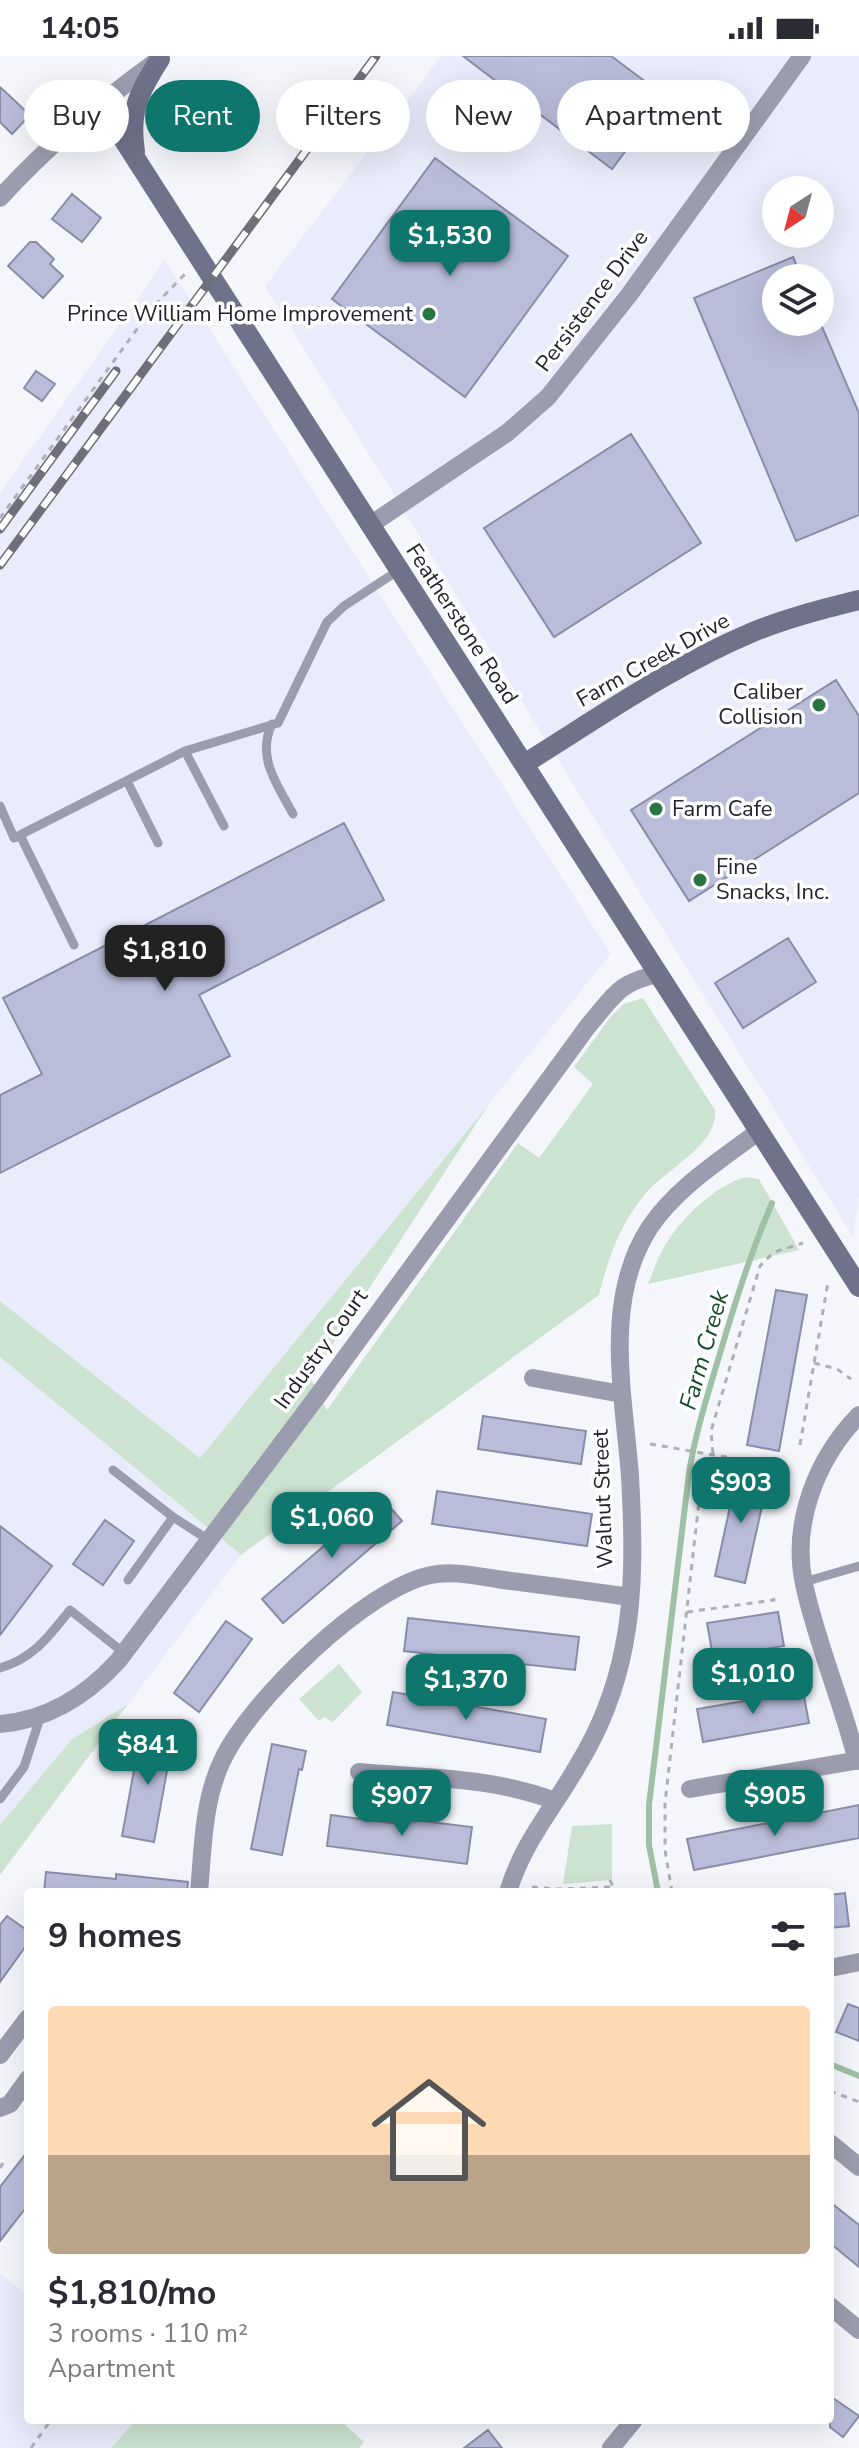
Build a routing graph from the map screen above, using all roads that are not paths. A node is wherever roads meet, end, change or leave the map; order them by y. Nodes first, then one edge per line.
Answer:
1 (802, 56) edge
2 (162, 57) edge
3 (129, 81) edge
4 (129, 148) edge
5 (43, 152) edge
6 (137, 160) junction
7 (3, 190) edge
8 (370, 525) junction
9 (399, 570) junction
10 (859, 600) edge
11 (272, 724) junction
12 (185, 751) junction
13 (524, 764) junction
14 (127, 781) junction
15 (0, 806) edge
16 (293, 814) dead end
17 (224, 826) dead end
18 (20, 835) junction
19 (158, 843) dead end
20 (74, 945) dead end
21 (659, 974) junction
22 (759, 1131) junction
23 (859, 1287) edge
24 (533, 1378) dead end
25 (622, 1394) junction
26 (859, 1415) edge
27 (113, 1470) dead end
28 (173, 1517) junction
29 (209, 1540) junction
30 (859, 1566) edge
31 (128, 1580) dead end
32 (804, 1582) junction
33 (630, 1597) junction
34 (124, 1653) junction
35 (0, 1668) edge
36 (41, 1715) junction
37 (0, 1724) edge
38 (858, 1761) edge
39 (359, 1772) dead end
40 (690, 1789) dead end
41 (0, 1799) edge
42 (555, 1801) junction
43 (199, 1888) edge
44 (510, 1888) edge
45 (859, 1962) edge
46 (834, 1967) edge
47 (24, 2023) edge
48 (0, 2055) edge
49 (24, 2085) edge
50 (0, 2108) edge
51 (834, 2146) edge
52 (859, 2167) edge
53 (834, 2309) edge
54 (859, 2330) edge
55 (631, 2424) edge
56 (611, 2448) edge

1 - 8 street, Persistence Drive
2 - 3 street
2 - 6 street
4 - 6 street, Featherstone Road
5 - 7 street
6 - 8 street, Featherstone Road
8 - 9 street, Featherstone Road
9 - 11 lane
9 - 13 street, Featherstone Road
10 - 13 street, Farm Creek Drive
11 - 12 lane
11 - 16 lane
12 - 14 lane
12 - 17 lane
13 - 21 street, Featherstone Road
14 - 18 lane
14 - 19 lane
15 - 18 lane
18 - 20 lane
21 - 22 street, Featherstone Road
21 - 29 street, Industry Court
22 - 23 street, Featherstone Road
22 - 25 street, Walnut Street
24 - 25 street
25 - 33 street, Walnut Street
26 - 32 street
27 - 28 lane
28 - 29 lane
28 - 31 lane
29 - 34 street, Industry Court
30 - 32 lane
32 - 38 street
33 - 42 street, Walnut Street
33 - 43 street
34 - 35 lane
34 - 36 street, Industry Court
36 - 37 street, Industry Court
36 - 41 lane
38 - 40 street
39 - 42 street
42 - 44 street, Walnut Street
45 - 46 street
47 - 48 street
49 - 50 street
51 - 52 street
53 - 54 street
55 - 56 street

